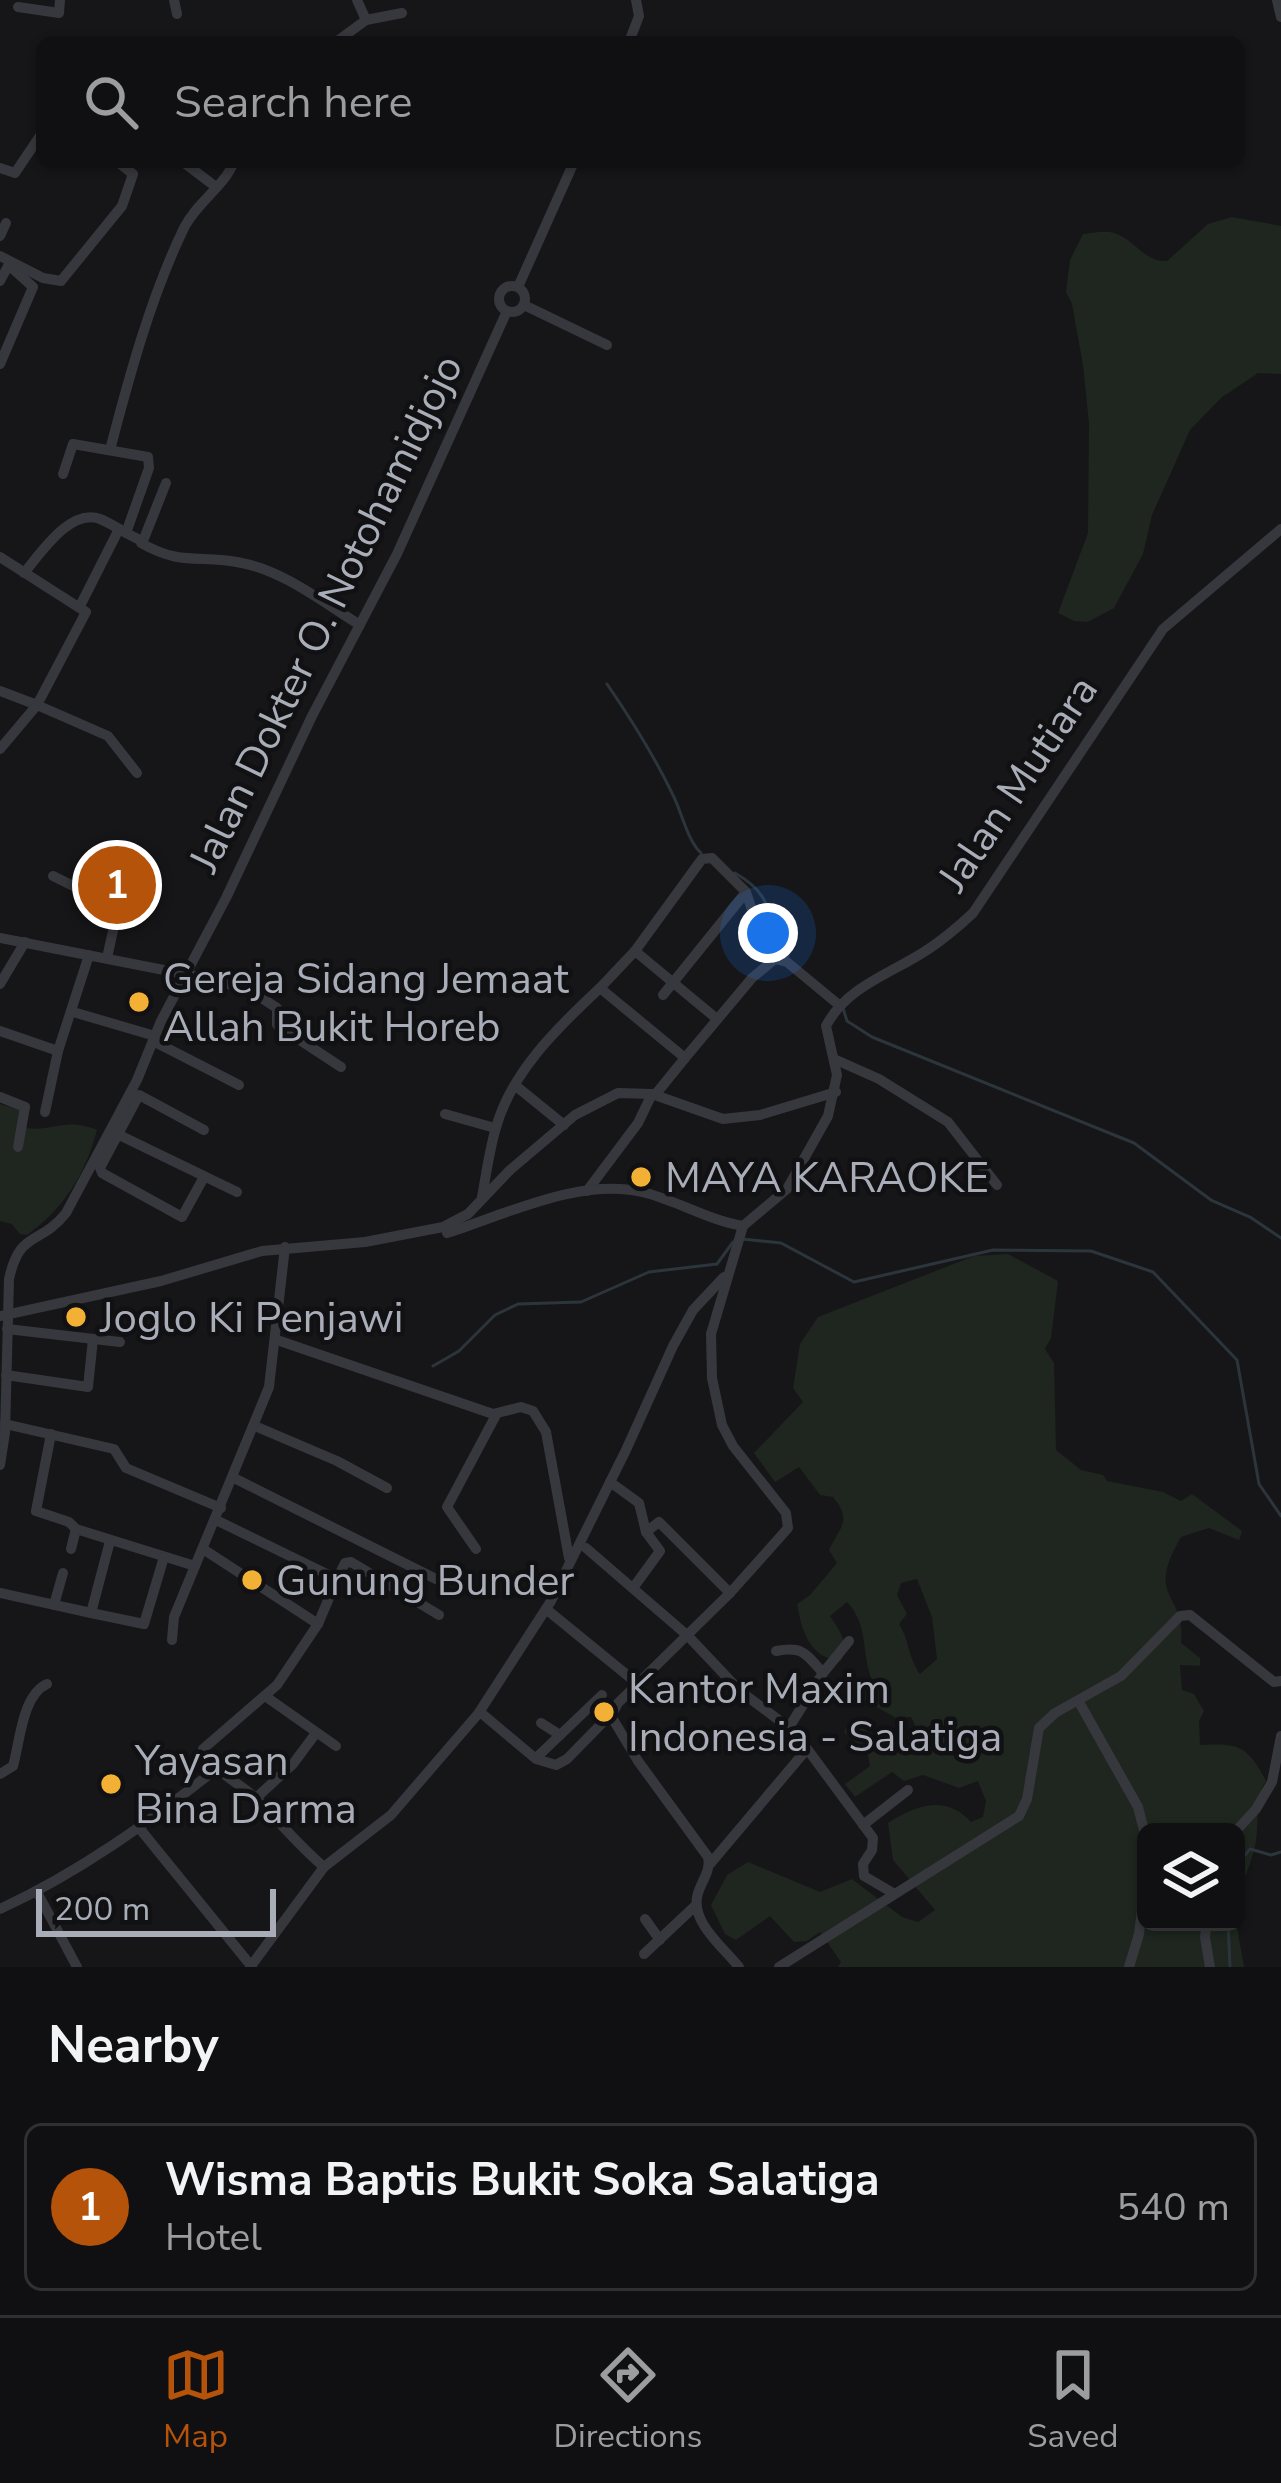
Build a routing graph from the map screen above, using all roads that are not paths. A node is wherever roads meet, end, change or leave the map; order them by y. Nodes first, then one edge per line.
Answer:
1 (60, 0) edge
2 (357, 0) edge
3 (636, 0) edge
4 (1277, 0) edge
5 (18, 7) dead end
6 (402, 13) dead end
7 (1281, 16) edge
8 (366, 20) junction
9 (344, 36) edge
10 (631, 36) edge
11 (36, 142) edge
12 (0, 168) edge
13 (128, 168) edge
14 (191, 168) edge
15 (232, 168) edge
16 (571, 168) edge
17 (216, 187) junction
18 (3, 261) edge
19 (0, 281) edge
20 (518, 287) junction
21 (524, 305) junction
22 (507, 311) junction
23 (607, 345) dead end
24 (0, 364) edge
25 (110, 450) junction
26 (63, 474) dead end
27 (166, 483) dead end
28 (1281, 529) edge
29 (123, 531) junction
30 (141, 543) junction
31 (0, 557) edge
32 (24, 573) junction
33 (80, 606) junction
34 (360, 625) junction
35 (0, 691) edge
36 (37, 705) junction
37 (0, 749) edge
38 (137, 773) dead end
39 (53, 876) dead end
40 (134, 886) dead end
41 (746, 892) junction
42 (118, 908) junction
43 (0, 938) edge
44 (25, 942) junction
45 (634, 950) junction
46 (89, 955) junction
47 (107, 958) junction
48 (769, 961) junction
49 (184, 973) junction
50 (673, 983) junction
51 (0, 984) edge
52 (600, 988) junction
53 (663, 995) dead end
54 (840, 1005) junction
55 (73, 1012) junction
56 (717, 1019) junction
57 (0, 1031) edge
58 (154, 1039) junction
59 (58, 1052) junction
60 (686, 1058) junction
61 (834, 1059) junction
62 (341, 1067) dead end
63 (239, 1085) dead end
64 (516, 1086) junction
65 (836, 1092) junction
66 (653, 1094) junction
67 (0, 1097) edge
68 (45, 1112) dead end
69 (446, 1114) dead end
70 (564, 1124) junction
71 (495, 1129) junction
72 (204, 1130) dead end
73 (114, 1133) junction
74 (18, 1147) dead end
75 (204, 1177) junction
76 (997, 1185) dead end
77 (587, 1191) junction
78 (236, 1192) dead end
79 (482, 1200) junction
80 (743, 1226) junction
81 (18, 1228) dead end
82 (420, 1234) junction
83 (25, 1243) junction
84 (285, 1247) junction
85 (726, 1275) junction
86 (5, 1320) edge
87 (92, 1339) junction
88 (277, 1340) junction
89 (120, 1342) dead end
90 (6, 1375) junction
91 (496, 1414) junction
92 (5, 1424) junction
93 (255, 1426) junction
94 (50, 1434) junction
95 (0, 1465) edge
96 (234, 1478) junction
97 (610, 1482) junction
98 (387, 1489) dead end
99 (219, 1514) junction
100 (76, 1529) junction
101 (646, 1532) junction
102 (110, 1541) junction
103 (586, 1548) dead end
104 (71, 1549) dead end
105 (476, 1549) dead end
106 (203, 1550) junction
107 (164, 1557) junction
108 (570, 1562) junction
109 (195, 1566) junction
110 (63, 1573) dead end
111 (337, 1580) junction
112 (438, 1580) dead end
113 (632, 1588) junction
114 (0, 1593) edge
115 (730, 1593) junction
116 (54, 1605) junction
117 (546, 1609) junction
118 (91, 1613) junction
119 (439, 1615) dead end
120 (318, 1624) junction
121 (688, 1636) junction
122 (172, 1640) dead end
123 (849, 1641) dead end
124 (776, 1652) dead end
125 (823, 1673) junction
126 (46, 1684) dead end
127 (638, 1684) junction
128 (1278, 1685) edge
129 (602, 1695) dead end
130 (265, 1696) junction
131 (1079, 1702) junction
132 (588, 1708) junction
133 (480, 1712) junction
134 (608, 1715) junction
135 (541, 1723) dead end
136 (788, 1729) junction
137 (316, 1732) junction
138 (560, 1735) junction
139 (1281, 1736) edge
140 (336, 1746) dead end
141 (807, 1748) junction
142 (536, 1759) junction
143 (215, 1769) junction
144 (0, 1774) edge
145 (908, 1790) dead end
146 (256, 1798) junction
147 (1142, 1823) edge
148 (1242, 1823) edge
149 (862, 1825) junction
150 (140, 1829) junction
151 (710, 1864) junction
152 (324, 1867) junction
153 (37, 1892) junction
154 (893, 1893) junction
155 (694, 1907) junction
156 (0, 1909) edge
157 (645, 1918) dead end
158 (1139, 1931) edge
159 (1206, 1931) edge
160 (660, 1940) junction
161 (644, 1954) dead end
162 (736, 1966) edge
163 (77, 1967) edge
164 (251, 1967) edge
165 (779, 1967) edge
166 (1129, 1967) edge
167 (1210, 1967) edge

1 - 5 street
2 - 8 street
3 - 10 street
4 - 7 street
6 - 8 street
8 - 9 street
11 - 12 street
13 - 18 street
14 - 17 street
15 - 17 street
16 - 20 street, Jalan Dokter O. Notohamidjojo
17 - 25 street
18 - 19 street
18 - 24 street
20 - 21 street
20 - 22 street, Jalan Dokter O. Notohamidjojo
21 - 22 street
21 - 23 street
22 - 34 street, Jalan Dokter O. Notohamidjojo
25 - 26 street
25 - 29 street
27 - 30 street
28 - 54 street, Jalan Mutiara
29 - 30 street
29 - 32 street
29 - 33 street
30 - 34 street
31 - 32 street
32 - 33 street
33 - 36 street
34 - 49 street, Jalan Dokter O. Notohamidjojo
35 - 36 street
36 - 37 street
36 - 38 street
39 - 42 street
40 - 42 street
41 - 45 street
41 - 48 street
41 - 50 street
42 - 47 street
43 - 44 street
44 - 46 street
44 - 51 street
45 - 50 street
45 - 52 street
46 - 47 street
46 - 55 street
47 - 49 street
48 - 54 street
48 - 56 street
49 - 58 street, Jalan Dokter O. Notohamidjojo
49 - 62 street
50 - 53 street
50 - 56 street
52 - 60 street
52 - 64 street
54 - 61 street
55 - 58 street
55 - 59 street
56 - 60 street
57 - 59 street
58 - 63 street
58 - 73 street, Jalan Dokter O. Notohamidjojo
59 - 68 street
60 - 66 street
61 - 65 street
61 - 76 street
64 - 70 street
64 - 71 street
65 - 66 street
65 - 80 street
66 - 70 street
66 - 77 street
67 - 74 street
69 - 71 street
70 - 79 street
71 - 79 street
72 - 73 street
73 - 75 street
73 - 75 street
73 - 83 street, Jalan Dokter O. Notohamidjojo
75 - 78 street
77 - 80 street
77 - 82 street
79 - 82 street
80 - 85 street
81 - 83 street
82 - 84 street
83 - 86 street
84 - 86 street
84 - 88 street
85 - 97 street
85 - 115 street
86 - 87 street
86 - 90 street
87 - 89 street
87 - 90 street
88 - 91 street
88 - 93 street
90 - 92 street
91 - 105 street
91 - 108 street
92 - 94 street
92 - 95 street
93 - 96 street
93 - 98 street
94 - 99 street
94 - 100 street
96 - 99 street
96 - 112 street
97 - 101 street
97 - 108 street
99 - 106 street
99 - 111 street
100 - 102 street
100 - 104 street
101 - 113 street
101 - 115 street
102 - 107 street
102 - 118 street
103 - 113 street
106 - 109 street
106 - 120 street
107 - 109 street
107 - 118 street
108 - 117 street
109 - 122 street
110 - 116 street
111 - 119 street
111 - 120 street
113 - 121 street
114 - 116 street
115 - 121 street
116 - 118 street
117 - 127 street
117 - 133 street
120 - 130 street
121 - 127 street
121 - 136 street
123 - 125 street
124 - 125 street
125 - 136 street
126 - 144 street
127 - 134 street
128 - 131 street
129 - 132 street
130 - 137 street
130 - 143 street
131 - 147 street
131 - 154 street
132 - 134 street
132 - 138 street
133 - 142 street
133 - 152 street
134 - 142 street
134 - 151 street
135 - 138 street
136 - 141 street
137 - 140 street
137 - 146 street
138 - 142 street
139 - 148 street
141 - 149 street
141 - 151 street
143 - 146 street
143 - 150 street
145 - 149 street
146 - 152 street
149 - 154 street
150 - 153 street
150 - 164 street
151 - 155 street
152 - 164 street
153 - 156 street
153 - 163 street
154 - 165 street
155 - 160 street
155 - 162 street
157 - 160 street
158 - 166 street
159 - 167 street
160 - 161 street

